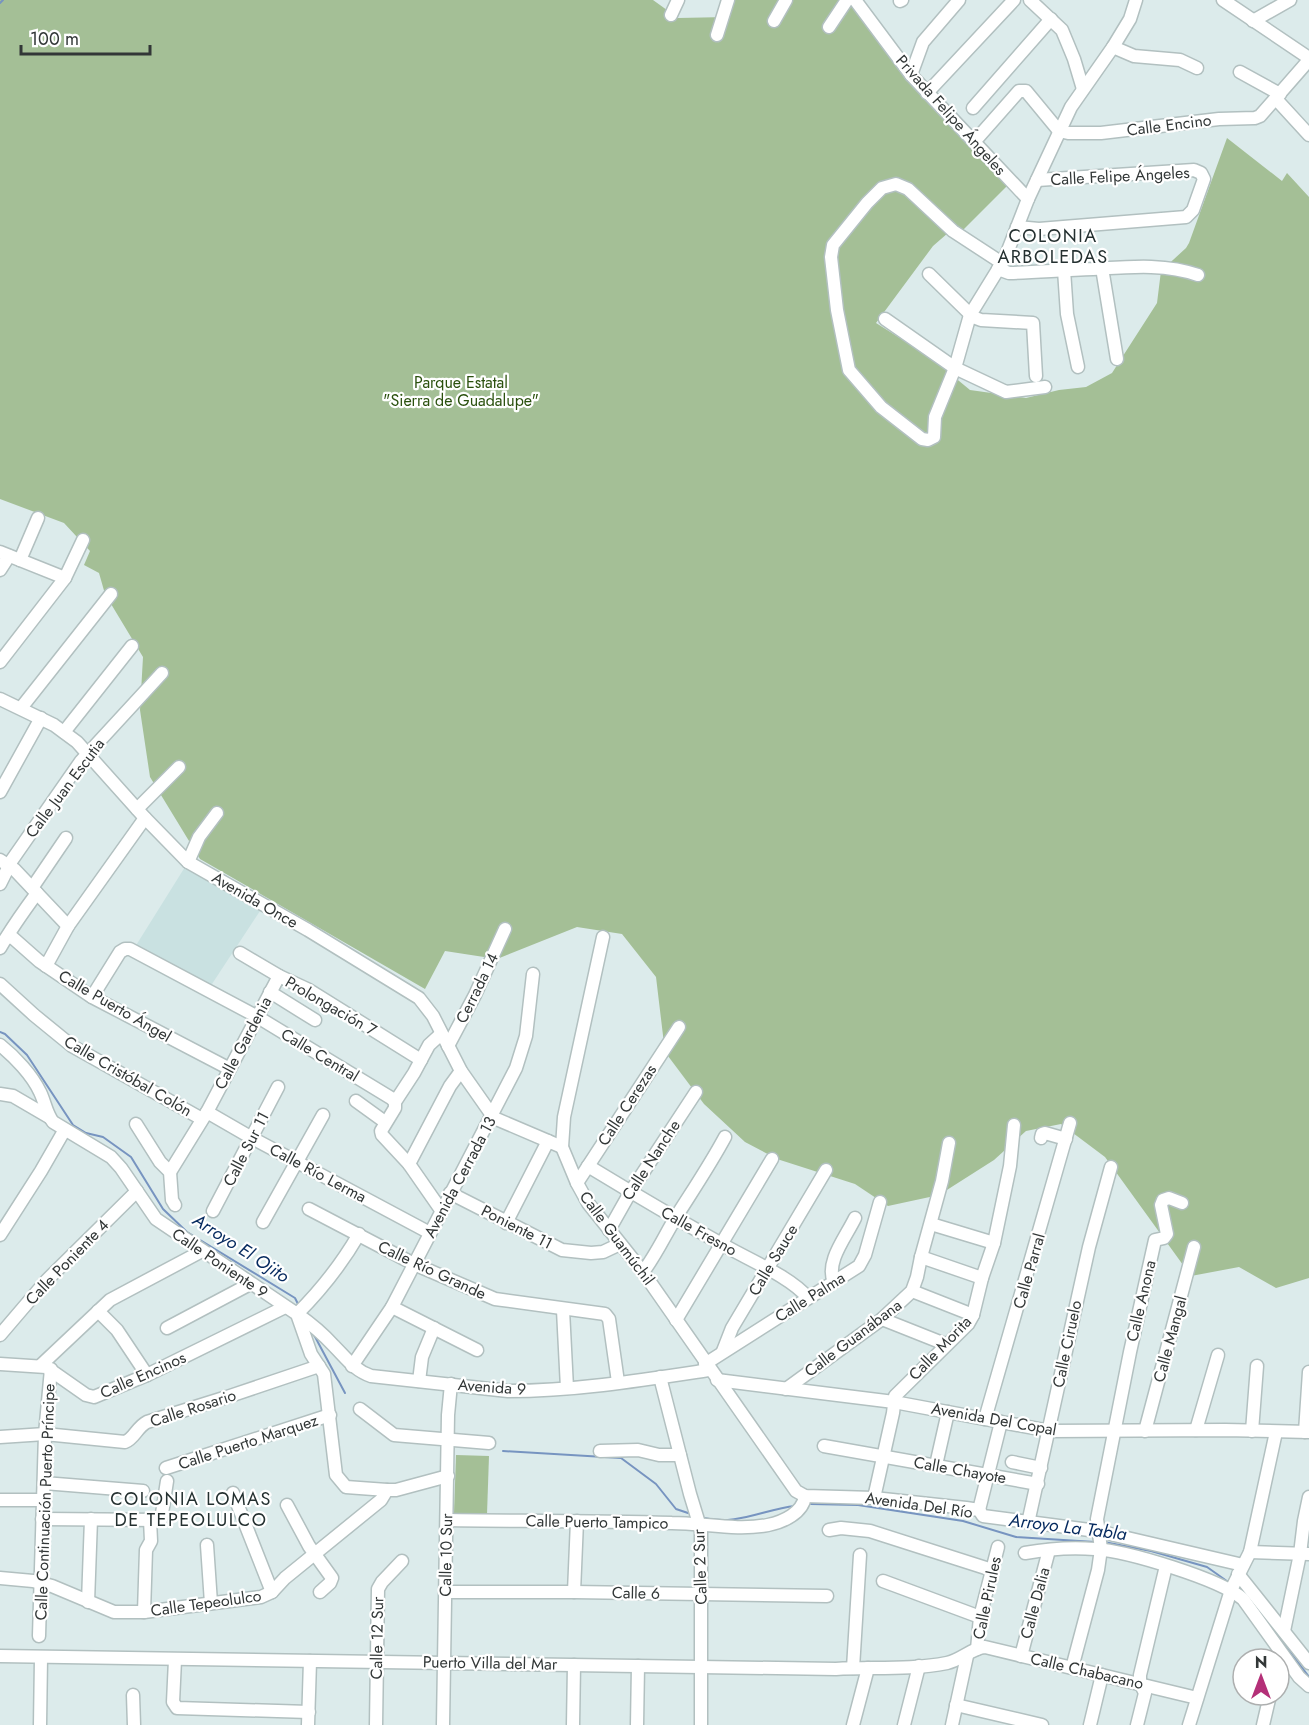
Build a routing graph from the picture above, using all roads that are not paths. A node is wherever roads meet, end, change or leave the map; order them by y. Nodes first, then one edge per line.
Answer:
1 (678, 0) edge
2 (728, 0) edge
3 (786, 0) edge
4 (847, 0) edge
5 (855, 0) edge
6 (959, 0) edge
7 (1014, 0) edge
8 (1030, 0) edge
9 (1136, 0) edge
10 (1223, 0) edge
11 (1290, 0) edge
12 (671, 15) dead end
13 (1051, 18) junction
14 (774, 21) dead end
15 (1253, 21) junction
16 (829, 27) dead end
17 (717, 35) dead end
18 (1113, 47) junction
19 (1309, 59) edge
20 (1197, 68) dead end
21 (1240, 72) dead end
22 (911, 75) junction
23 (1083, 90) junction
24 (927, 93) junction
25 (1278, 97) junction
26 (974, 108) dead end
27 (1059, 131) junction
28 (1309, 135) edge
29 (974, 142) junction
30 (1036, 180) junction
31 (1028, 199) junction
32 (1017, 227) junction
33 (1000, 266) junction
34 (1101, 268) junction
35 (1064, 270) junction
36 (929, 274) dead end
37 (1198, 275) dead end
38 (970, 315) junction
39 (885, 319) dead end
40 (1117, 359) dead end
41 (1078, 367) dead end
42 (955, 368) junction
43 (1036, 376) dead end
44 (1045, 387) dead end
45 (38, 518) dead end
46 (83, 540) dead end
47 (10, 556) edge
48 (0, 570) edge
49 (65, 578) junction
50 (111, 594) dead end
51 (132, 646) dead end
52 (0, 662) edge
53 (162, 673) dead end
54 (0, 699) edge
55 (21, 708) junction
56 (41, 718) junction
57 (64, 732) junction
58 (88, 752) junction
59 (179, 767) dead end
60 (0, 792) edge
61 (217, 813) dead end
62 (141, 814) junction
63 (66, 838) dead end
64 (188, 862) junction
65 (5, 863) edge
66 (0, 884) edge
67 (34, 891) junction
68 (68, 926) junction
69 (505, 929) dead end
70 (8, 937) junction
71 (603, 937) dead end
72 (0, 948) edge
73 (240, 954) dead end
74 (46, 966) junction
75 (533, 974) dead end
76 (279, 976) junction
77 (0, 984) edge
78 (270, 992) junction
79 (92, 997) junction
80 (256, 1016) junction
81 (315, 1020) dead end
82 (679, 1028) dead end
83 (441, 1034) junction
84 (0, 1045) edge
85 (448, 1046) junction
86 (421, 1060) junction
87 (228, 1068) junction
88 (461, 1071) junction
89 (278, 1087) dead end
90 (696, 1092) dead end
91 (0, 1094) edge
92 (356, 1101) dead end
93 (395, 1102) junction
94 (323, 1115) dead end
95 (204, 1116) junction
96 (492, 1116) junction
97 (50, 1118) junction
98 (385, 1122) junction
99 (1070, 1123) dead end
100 (136, 1124) dead end
101 (1014, 1125) dead end
102 (64, 1131) junction
103 (725, 1137) dead end
104 (252, 1138) junction
105 (1041, 1138) dead end
106 (1066, 1139) junction
107 (548, 1141) junction
108 (950, 1143) dead end
109 (562, 1146) junction
110 (772, 1159) dead end
111 (297, 1162) junction
112 (409, 1164) junction
113 (588, 1166) junction
114 (1111, 1167) dead end
115 (826, 1170) dead end
116 (170, 1172) junction
117 (577, 1184) junction
118 (136, 1191) junction
119 (631, 1191) junction
120 (450, 1193) junction
121 (880, 1202) dead end
122 (1182, 1203) dead end
123 (175, 1205) dead end
124 (309, 1209) dead end
125 (441, 1210) junction
126 (213, 1211) dead end
127 (675, 1218) junction
128 (855, 1218) dead end
129 (262, 1222) dead end
130 (506, 1223) junction
131 (931, 1224) junction
132 (609, 1230) junction
133 (430, 1233) junction
134 (0, 1234) edge
135 (359, 1234) junction
136 (994, 1243) junction
137 (620, 1244) junction
138 (721, 1244) junction
139 (1194, 1247) dead end
140 (202, 1251) junction
141 (921, 1257) junction
142 (414, 1264) junction
143 (768, 1270) junction
144 (643, 1272) junction
145 (982, 1278) junction
146 (834, 1282) junction
147 (250, 1284) junction
148 (912, 1291) junction
149 (808, 1298) junction
150 (285, 1307) junction
151 (392, 1307) junction
152 (563, 1310) junction
153 (98, 1311) junction
154 (297, 1314) junction
155 (973, 1315) junction
156 (882, 1319) junction
157 (676, 1320) junction
158 (167, 1328) dead end
159 (434, 1328) junction
160 (0, 1335) edge
161 (945, 1344) junction
162 (477, 1350) dead end
163 (723, 1351) junction
164 (1218, 1355) dead end
165 (0, 1364) edge
166 (319, 1366) junction
167 (352, 1366) junction
168 (1257, 1366) dead end
169 (45, 1367) junction
170 (710, 1371) junction
171 (1309, 1372) edge
172 (147, 1375) junction
173 (660, 1377) junction
174 (419, 1381) junction
175 (618, 1382) junction
176 (451, 1384) junction
177 (567, 1388) junction
178 (786, 1389) junction
179 (894, 1402) junction
180 (360, 1409) dead end
181 (948, 1412) junction
182 (330, 1415) junction
183 (985, 1419) junction
184 (1001, 1422) junction
185 (1196, 1430) junction
186 (1050, 1431) junction
187 (1145, 1431) junction
188 (1252, 1431) junction
189 (1115, 1432) junction
190 (1276, 1432) junction
191 (1307, 1432) edge
192 (45, 1434) junction
193 (0, 1437) edge
194 (448, 1441) junction
195 (489, 1443) dead end
196 (824, 1446) dead end
197 (600, 1451) dead end
198 (680, 1455) junction
199 (883, 1456) junction
200 (1012, 1462) dead end
201 (936, 1465) junction
202 (1041, 1468) junction
203 (987, 1474) junction
204 (448, 1476) junction
205 (44, 1483) junction
206 (1038, 1484) junction
207 (387, 1490) junction
208 (143, 1491) dead end
209 (232, 1493) dead end
210 (805, 1496) junction
211 (1309, 1497) edge
212 (874, 1498) junction
213 (0, 1500) edge
214 (42, 1500) junction
215 (287, 1505) dead end
216 (979, 1510) junction
217 (42, 1519) junction
218 (91, 1519) junction
219 (150, 1520) junction
220 (447, 1520) junction
221 (577, 1521) junction
222 (1028, 1523) junction
223 (700, 1524) junction
224 (829, 1530) dead end
225 (1099, 1540) junction
226 (207, 1545) dead end
227 (998, 1547) dead end
228 (1049, 1550) junction
229 (1250, 1552) junction
230 (1025, 1554) dead end
231 (1305, 1554) edge
232 (315, 1555) junction
233 (860, 1555) dead end
234 (402, 1561) dead end
235 (1166, 1566) junction
236 (992, 1570) junction
237 (0, 1578) edge
238 (1236, 1580) junction
239 (883, 1581) dead end
240 (40, 1582) junction
241 (272, 1592) junction
242 (320, 1592) dead end
243 (445, 1592) junction
244 (574, 1592) junction
245 (701, 1594) junction
246 (826, 1596) dead end
247 (88, 1602) junction
248 (211, 1603) junction
249 (144, 1612) junction
250 (980, 1617) junction
251 (1284, 1631) junction
252 (39, 1636) dead end
253 (1275, 1647) edge
254 (972, 1652) junction
255 (0, 1656) edge
256 (1021, 1656) junction
257 (41, 1658) junction
258 (175, 1660) junction
259 (310, 1661) junction
260 (376, 1661) junction
261 (444, 1662) junction
262 (1309, 1663) edge
263 (574, 1665) junction
264 (638, 1666) junction
265 (702, 1666) junction
266 (918, 1666) junction
267 (853, 1668) junction
268 (868, 1668) junction
269 (1072, 1668) junction
270 (1291, 1668) edge
271 (1102, 1675) junction
272 (1141, 1684) junction
273 (1309, 1686) edge
274 (133, 1695) dead end
275 (1197, 1698) junction
276 (956, 1705) junction
277 (1267, 1707) edge
278 (309, 1712) junction
279 (40, 1725) edge
280 (134, 1725) edge
281 (308, 1725) edge
282 (376, 1725) edge
283 (443, 1725) edge
284 (573, 1725) edge
285 (637, 1725) edge
286 (701, 1725) edge
287 (853, 1725) edge
288 (904, 1725) edge
289 (952, 1725) edge
290 (1042, 1725) edge
291 (1090, 1725) edge
292 (1137, 1725) edge
293 (1189, 1725) edge
294 (1263, 1725) edge

1 - 12 street
2 - 17 street
3 - 14 street
4 - 16 street
5 - 22 street, Privada Felipe Ángeles
6 - 22 street
7 - 24 street
8 - 13 street
9 - 18 street
10 - 15 street
11 - 15 street
13 - 23 street
13 - 26 street
15 - 19 street
18 - 20 street
18 - 23 street
19 - 25 street, Calle Encino
21 - 25 street
22 - 24 street, Privada Felipe Ángeles
23 - 27 street
24 - 29 street, Privada Felipe Ángeles
25 - 27 street, Calle Encino
25 - 28 street
27 - 29 street
27 - 30 street
29 - 31 street, Privada Felipe Ángeles
30 - 31 street
30 - 32 street, Calle Felipe Ángeles
31 - 32 street
32 - 33 street
33 - 35 street
33 - 38 street
33 - 42 street
34 - 35 street
34 - 37 street
34 - 40 street
35 - 41 street
36 - 38 street
38 - 42 street
38 - 43 street
39 - 42 street
42 - 44 street
45 - 47 street
46 - 49 street
47 - 48 street
47 - 49 street
49 - 52 street
50 - 55 street
51 - 57 street
53 - 58 street, Calle Juan Escutia
54 - 55 street, Avenida Once
55 - 56 street, Avenida Once
56 - 57 street, Avenida Once
56 - 60 street
57 - 58 street, Avenida Once
58 - 62 street, Avenida Once
58 - 65 street, Calle Juan Escutia
59 - 62 street
61 - 64 street
62 - 64 street, Avenida Once
62 - 68 street
63 - 67 street
64 - 83 street, Avenida Once
65 - 66 street, Calle Juan Escutia
65 - 67 street
67 - 68 street
67 - 70 street
68 - 74 street
69 - 85 street, Cerrada 14
70 - 72 street
70 - 74 street, Calle Puerto Ángel
71 - 109 street, Calle Guamúchil
73 - 76 street, Prolongación 7
74 - 79 street, Calle Puerto Ángel
75 - 96 street, Avenida Cerrada 13
76 - 78 street, Calle Gardenia
76 - 86 street, Prolongación 7
77 - 95 street, Calle Cristóbal Colón
78 - 80 street, Calle Gardenia
78 - 81 street
79 - 80 street, Calle Central
79 - 87 street, Calle Puerto Ángel
80 - 87 street, Calle Gardenia
80 - 93 street, Calle Central
82 - 113 street, Calle Cerezas
83 - 85 street, Avenida Once
83 - 86 street
84 - 97 street, Calle Poniente 9
85 - 88 street, Avenida Once
86 - 93 street
87 - 95 street, Calle Gardenia
88 - 96 street, Avenida Once
88 - 112 street
89 - 104 street, Calle Sur 11
90 - 119 street, Calle Nanche
91 - 97 street
92 - 98 street
93 - 98 street
94 - 111 street
95 - 104 street, Calle Río Lerma
95 - 116 street, Calle Gardenia
96 - 107 street
96 - 120 street, Avenida Cerrada 13
97 - 102 street, Calle Poniente 9
98 - 112 street
99 - 106 street, Calle Parral
100 - 116 street
101 - 136 street, Calle Morita
102 - 118 street, Calle Poniente 9
102 - 134 street
103 - 127 street
104 - 111 street, Calle Río Lerma
104 - 126 street, Calle Sur 11
105 - 106 street
106 - 183 street, Calle Parral
107 - 109 street
107 - 130 street
108 - 131 street, Calle Guanábana
109 - 117 street, Calle Guamúchil
110 - 138 street
111 - 129 street
111 - 133 street, Calle Río Lerma
112 - 125 street
113 - 117 street, Calle Cerezas
113 - 119 street, Calle Fresno
114 - 186 street, Calle Ciruelo
115 - 143 street, Calle Sauce
116 - 123 street
117 - 132 street, Calle Guamúchil
118 - 140 street, Calle Poniente 9
118 - 160 street, Calle Poniente 4
119 - 127 street, Calle Fresno
119 - 132 street, Calle Nanche
120 - 125 street, Avenida Cerrada 13
120 - 130 street, Poniente 11
121 - 146 street, Calle Palma
122 - 189 street, Calle Anona
124 - 135 street
125 - 133 street, Avenida Cerrada 13
127 - 138 street, Calle Fresno
127 - 144 street
128 - 146 street
130 - 137 street, Poniente 11
131 - 136 street
131 - 141 street, Calle Guanábana
132 - 137 street, Calle Guamúchil
133 - 142 street, Avenida Cerrada 13
135 - 142 street, Calle Río Grande
135 - 154 street, Calle Río Grande
136 - 145 street, Calle Morita
137 - 144 street, Calle Guamúchil
138 - 143 street, Calle Fresno
138 - 157 street
139 - 187 street, Calle Mangal
140 - 147 street, Calle Poniente 9
140 - 153 street
141 - 145 street
141 - 148 street, Calle Guanábana
142 - 151 street, Avenida Cerrada 13
142 - 152 street, Calle Río Grande
143 - 149 street, Calle Fresno
143 - 163 street, Calle Sauce
144 - 157 street, Calle Guamúchil
145 - 155 street, Calle Morita
146 - 149 street, Calle Palma
147 - 150 street, Calle Poniente 9
147 - 158 street
148 - 155 street
148 - 156 street, Calle Guanábana
149 - 163 street, Calle Palma
150 - 154 street, Calle Poniente 9
150 - 172 street, Calle Encinos
151 - 159 street
151 - 167 street, Avenida Cerrada 13
152 - 175 street, Calle Río Grande
152 - 177 street
153 - 169 street
153 - 172 street
154 - 166 street
154 - 167 street, Avenida 9
155 - 161 street, Calle Morita
156 - 161 street
156 - 178 street, Calle Guanábana
157 - 170 street, Calle Guamúchil
159 - 162 street
159 - 174 street
161 - 179 street, Calle Morita
163 - 170 street, Calle Palma
164 - 185 street
165 - 169 street
166 - 182 street
166 - 192 street, Calle Rosario
167 - 174 street, Avenida 9
168 - 188 street
169 - 172 street, Calle Encinos
169 - 192 street, Calle Continuación Puerto Príncipe
170 - 173 street, Avenida 9
170 - 178 street, Avenida Del Copal
170 - 210 street, Calle Guamúchil
171 - 191 street
173 - 175 street, Avenida 9
173 - 198 street, Calle 2 Sur
174 - 176 street, Avenida 9
175 - 177 street, Avenida 9
176 - 177 street, Avenida 9
176 - 194 street, Calle 10 Sur
178 - 179 street, Avenida Del Copal
179 - 181 street, Avenida Del Copal
179 - 199 street, Calle Morita
180 - 194 street
181 - 183 street, Avenida Del Copal
181 - 201 street
182 - 207 street
182 - 219 street, Calle Puerto Marquez
183 - 184 street, Avenida Del Copal
184 - 186 street, Avenida Del Copal
184 - 203 street
185 - 187 street, Avenida Del Copal
185 - 188 street, Avenida Del Copal
186 - 189 street, Avenida Del Copal
186 - 202 street, Calle Ciruelo
187 - 189 street, Avenida Del Copal
188 - 190 street, Avenida Del Copal
189 - 225 street
190 - 191 street, Avenida Del Copal
190 - 229 street
192 - 193 street, Calle Rosario
192 - 205 street, Calle Continuación Puerto Príncipe
194 - 195 street
194 - 204 street, Calle 10 Sur
196 - 199 street, Calle Chayote
197 - 198 street
198 - 223 street, Calle 2 Sur
199 - 201 street, Calle Chayote
199 - 212 street, Calle Morita
200 - 202 street
201 - 203 street, Calle Chayote
202 - 206 street, Calle Ciruelo
203 - 206 street, Calle Chayote
203 - 216 street
204 - 207 street
204 - 220 street, Calle 10 Sur
205 - 208 street
205 - 214 street, Calle Continuación Puerto Príncipe
206 - 222 street, Calle Ciruelo
207 - 232 street, Calle Tepeolulco
209 - 241 street
210 - 212 street, Avenida Del Río
210 - 223 street, Calle Puerto Tampico
211 - 231 street
212 - 216 street, Avenida Del Río
213 - 214 street
214 - 217 street, Calle Continuación Puerto Príncipe
215 - 232 street
216 - 222 street, Avenida Del Río
217 - 218 street
217 - 240 street, Calle Continuación Puerto Príncipe
218 - 219 street
218 - 247 street
219 - 249 street
220 - 221 street, Calle Puerto Tampico
220 - 243 street, Calle 10 Sur
221 - 223 street, Calle Puerto Tampico
221 - 244 street
222 - 225 street, Avenida Del Río
223 - 245 street, Calle 2 Sur
224 - 236 street
225 - 228 street, Avenida Del Río
225 - 235 street, Avenida Del Río
225 - 238 street, Avenida Del Río
225 - 269 street
226 - 248 street
227 - 236 street, Calle Pirules
228 - 230 street, Avenida Del Río
228 - 256 street, Calle Dalia
229 - 231 street
229 - 238 street
231 - 251 street
232 - 241 street, Calle Tepeolulco
232 - 242 street
233 - 267 street
234 - 260 street, Calle 12 Sur
235 - 238 street, Avenida Del Río
235 - 272 street
236 - 250 street, Calle Pirules
237 - 240 street, Calle Tepeolulco
238 - 251 street
238 - 253 street, Avenida Del Río
238 - 275 street
239 - 250 street
240 - 247 street, Calle Tepeolulco
240 - 252 street, Calle Continuación Puerto Príncipe
241 - 248 street, Calle Tepeolulco
243 - 244 street, Calle 6
243 - 261 street, Calle 10 Sur
244 - 245 street, Calle 6
245 - 246 street, Calle 6
245 - 265 street, Calle 2 Sur
247 - 249 street, Calle Tepeolulco
248 - 249 street, Calle Tepeolulco
250 - 254 street, Calle Pirules
251 - 262 street
254 - 256 street, Calle Chabacano
254 - 266 street, Puerto Villa del Mar
254 - 276 street, Calle Pirules
255 - 257 street, Puerto Villa del Mar
256 - 269 street, Calle Chabacano
257 - 258 street, Puerto Villa del Mar
257 - 279 street
258 - 259 street, Puerto Villa del Mar
258 - 278 street
259 - 260 street, Puerto Villa del Mar
259 - 278 street
260 - 261 street, Puerto Villa del Mar
260 - 282 street, Calle 12 Sur
261 - 263 street, Puerto Villa del Mar
261 - 283 street, Calle 10 Sur
263 - 264 street, Puerto Villa del Mar
263 - 284 street
264 - 265 street, Puerto Villa del Mar
264 - 285 street
265 - 267 street, Puerto Villa del Mar
265 - 286 street, Calle 2 Sur
266 - 268 street, Puerto Villa del Mar
266 - 288 street
267 - 268 street, Puerto Villa del Mar
268 - 287 street
269 - 271 street, Calle Chabacano
270 - 273 street, Avenida Del Río
271 - 272 street, Calle Chabacano
271 - 291 street
272 - 275 street, Calle Chabacano
272 - 292 street
274 - 280 street
275 - 293 street
276 - 289 street, Calle Pirules
276 - 290 street
277 - 294 street
278 - 281 street

